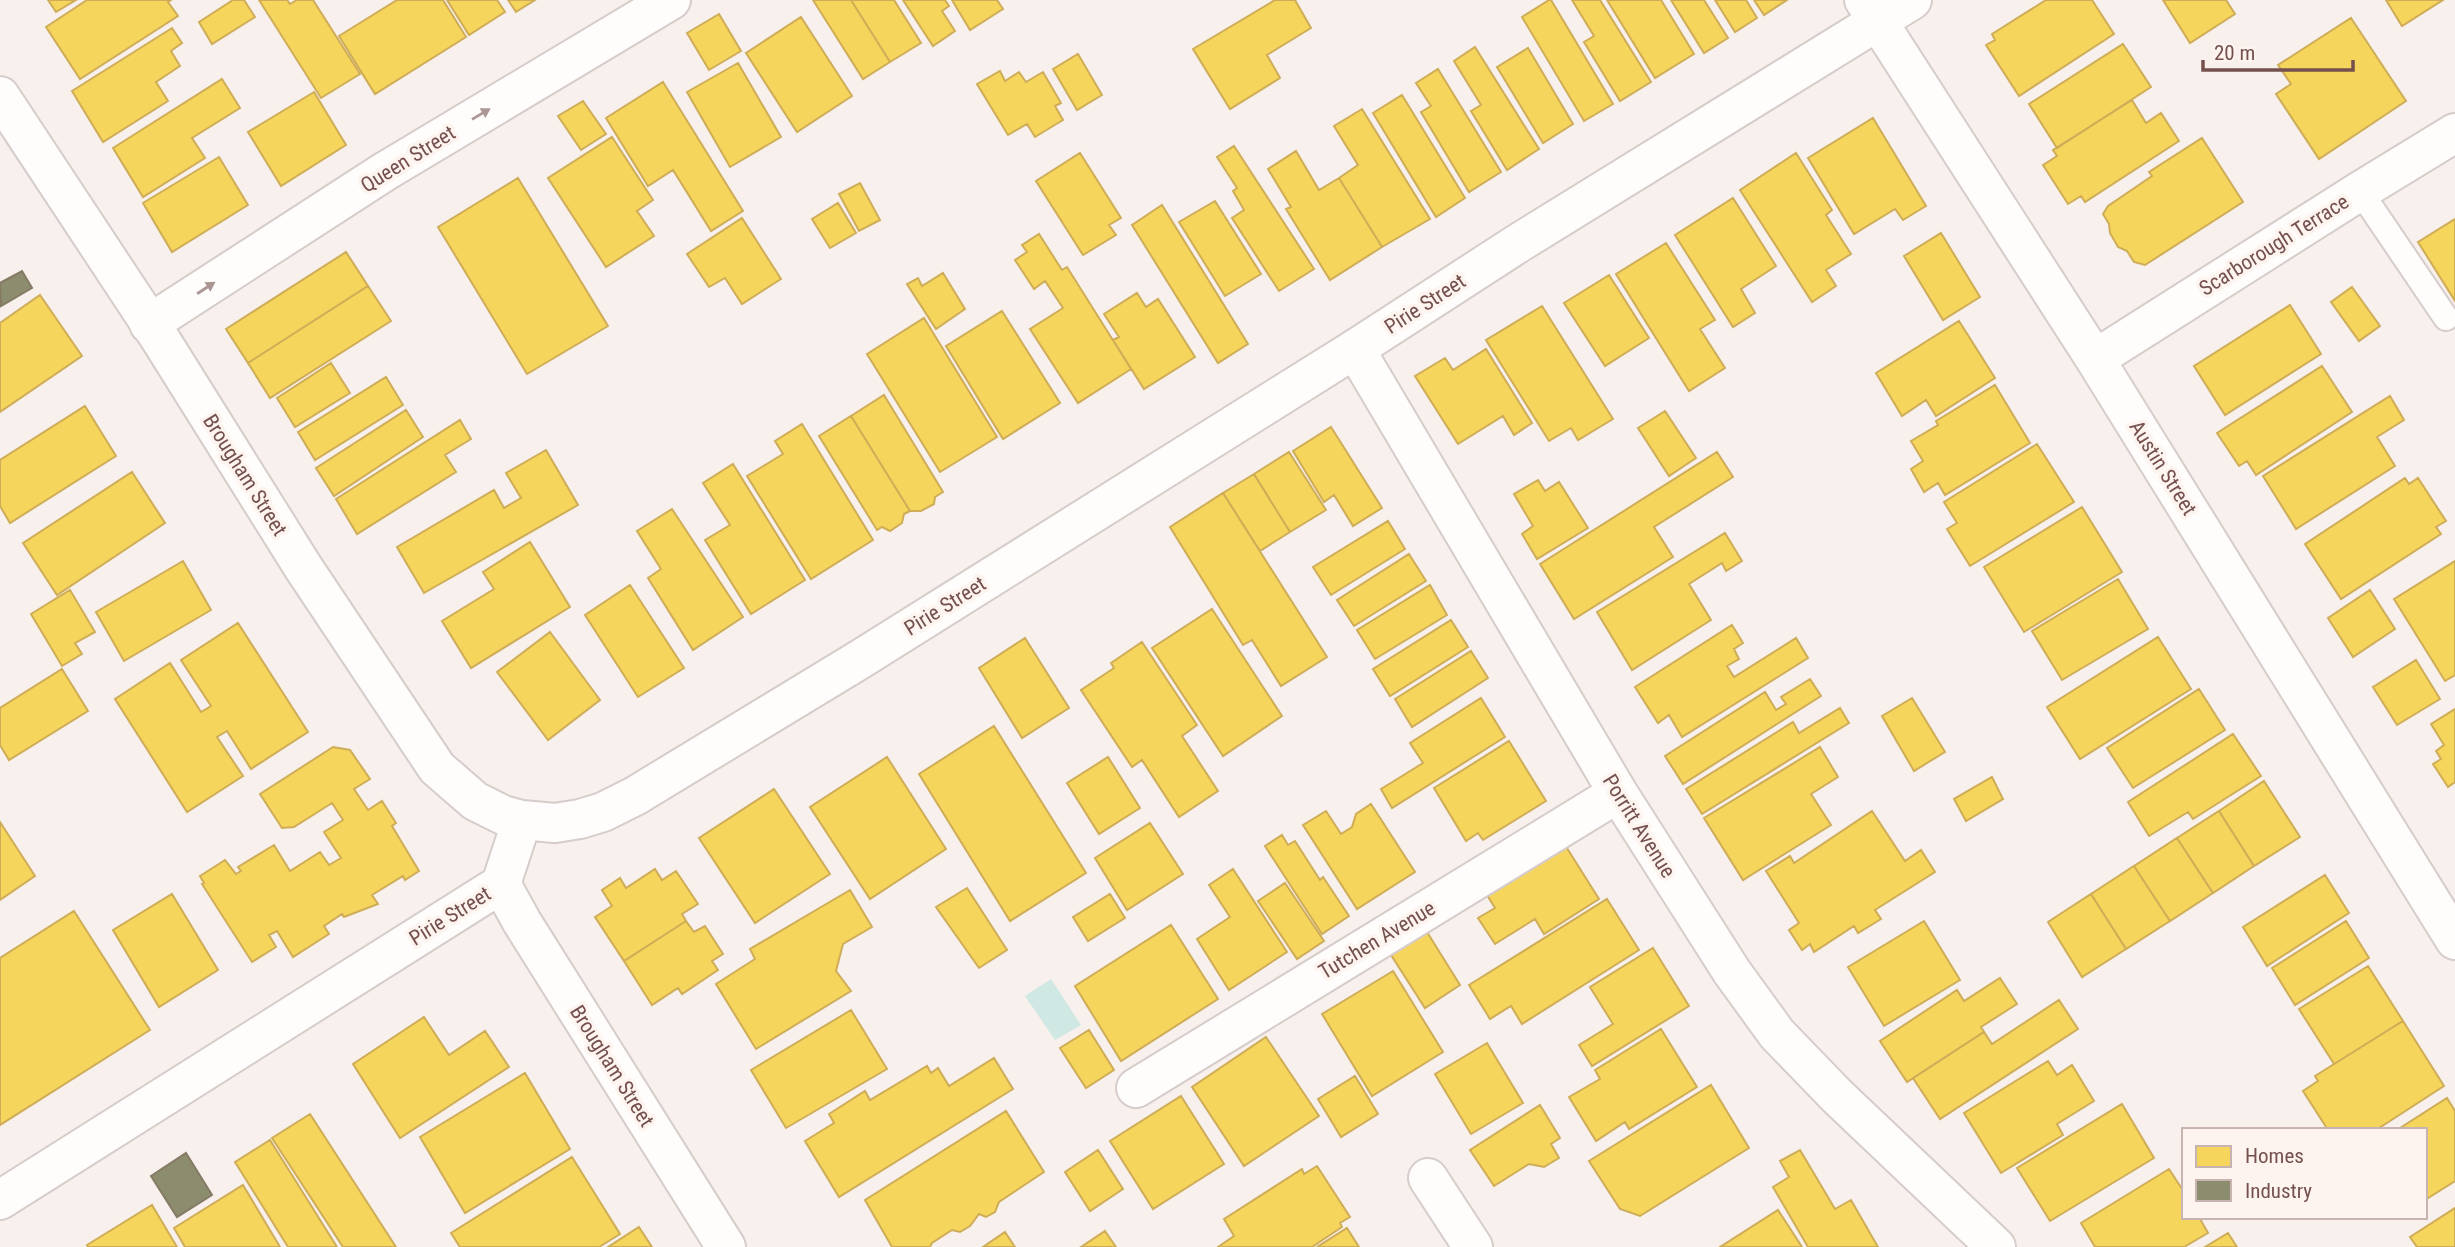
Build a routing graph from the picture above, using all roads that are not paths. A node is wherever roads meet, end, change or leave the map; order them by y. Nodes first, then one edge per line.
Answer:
1 (671, 0) edge
2 (1912, 0) edge
3 (1871, 10) edge
4 (0, 96) edge
5 (2455, 133) edge
6 (2360, 191) junction
7 (2446, 318) dead end
8 (149, 324) junction
9 (1355, 349) junction
10 (2095, 359) junction
11 (1618, 793) junction
12 (522, 820) junction
13 (500, 884) junction
14 (2455, 940) edge
15 (1136, 1088) dead end
16 (1428, 1178) dead end
17 (0, 1200) edge
18 (726, 1247) edge
19 (1473, 1247) edge
20 (1996, 1247) edge

8 -> 1 street, Queen Street
2 - 3 street, Pirie Street
3 - 9 street, Pirie Street
3 - 10 street, Austin Street
4 - 8 street, Brougham Street
5 - 6 street, Scarborough Terrace
6 - 7 lane
6 - 10 street, Scarborough Terrace
8 - 12 street, Brougham Street
9 - 11 street, Porritt Avenue
9 - 12 street, Pirie Street
10 - 14 street, Austin Street
11 - 15 street, Tutchen Avenue
11 - 20 street, Porritt Avenue
12 - 13 street, Pirie Street
13 - 17 street, Pirie Street
13 - 18 street, Brougham Street
16 - 19 street

